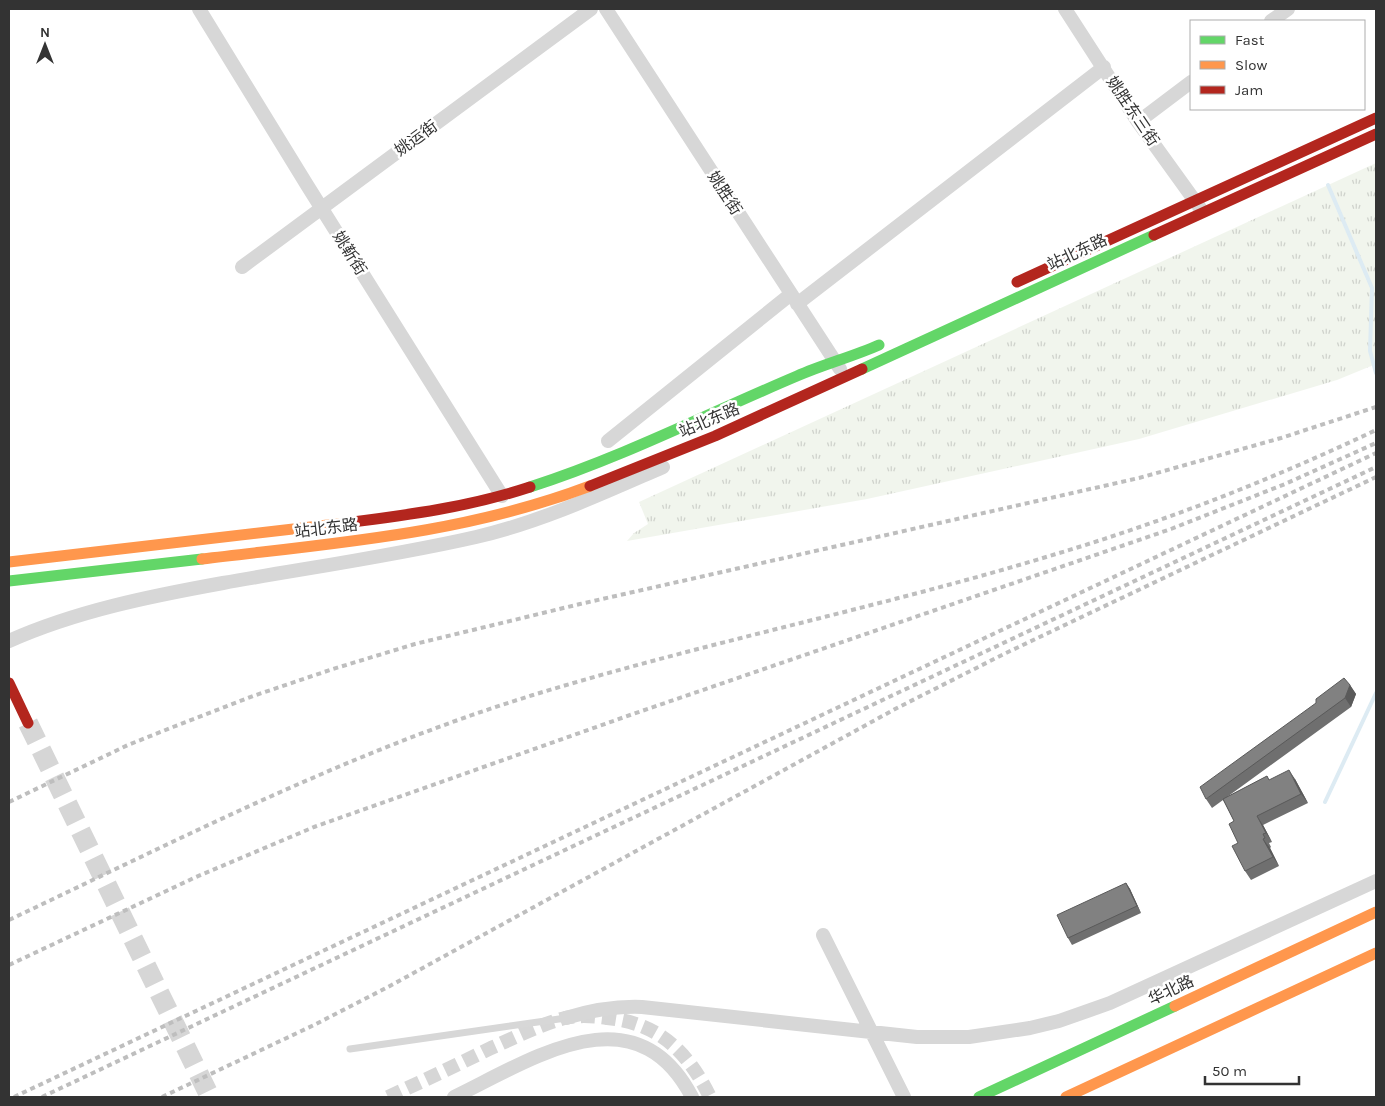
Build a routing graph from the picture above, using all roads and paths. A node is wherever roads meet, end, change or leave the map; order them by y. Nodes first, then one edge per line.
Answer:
1 (199, 9) edge
2 (591, 9) edge
3 (606, 9) edge
4 (1065, 9) edge
5 (1288, 9) edge
6 (1272, 20) edge
7 (1104, 67) junction
8 (1190, 83) edge
9 (1376, 118) edge
10 (1138, 122) junction
11 (1376, 134) edge
12 (1199, 206) junction
13 (321, 208) junction
14 (242, 266) dead end
15 (1011, 285) dead end
16 (794, 299) junction
17 (893, 339) dead end
18 (836, 362) junction
19 (845, 376) junction
20 (715, 436) junction
21 (608, 441) dead end
22 (502, 496) junction
23 (9, 562) edge
24 (9, 581) edge
25 (9, 641) edge
26 (9, 683) edge
27 (28, 723) tunnel mouth
28 (1376, 881) edge
29 (1376, 912) edge
30 (823, 935) dead end
31 (1376, 953) edge
32 (566, 1018) joint
33 (350, 1049) dead end
34 (454, 1097) edge
35 (692, 1097) edge
36 (904, 1097) edge
37 (979, 1097) edge
38 (1066, 1097) edge

1 - 13 street, 姚靳街
2 - 13 street, 姚运街
3 - 16 street, 姚胜街
4 - 7 street, 姚胜东三街
5 - 6 street
7 - 10 street, 姚胜东三街
7 - 16 street
8 - 10 street
9 - 12 main road, 站北东路
10 - 12 street, 姚胜东三街
11 - 12 main road, 站北东路
12 - 15 main road, 站北东路
12 - 19 main road, 站北东路
13 - 14 street, 姚运街
13 - 22 street, 姚靳街
16 - 18 street, 姚胜街
16 - 21 street
17 - 18 main road, 站北东路
18 - 19 street, 姚胜街
18 - 22 main road, 站北东路
19 - 20 main road, 站北东路
20 - 24 main road, 站北东路
20 - 25 street
22 - 23 main road, 站北东路
26 - 27 main road
28 - 32 street
29 - 37 main road, 华北路
30 - 36 street
31 - 38 main road
32 - 33 lane
34 - 35 street

